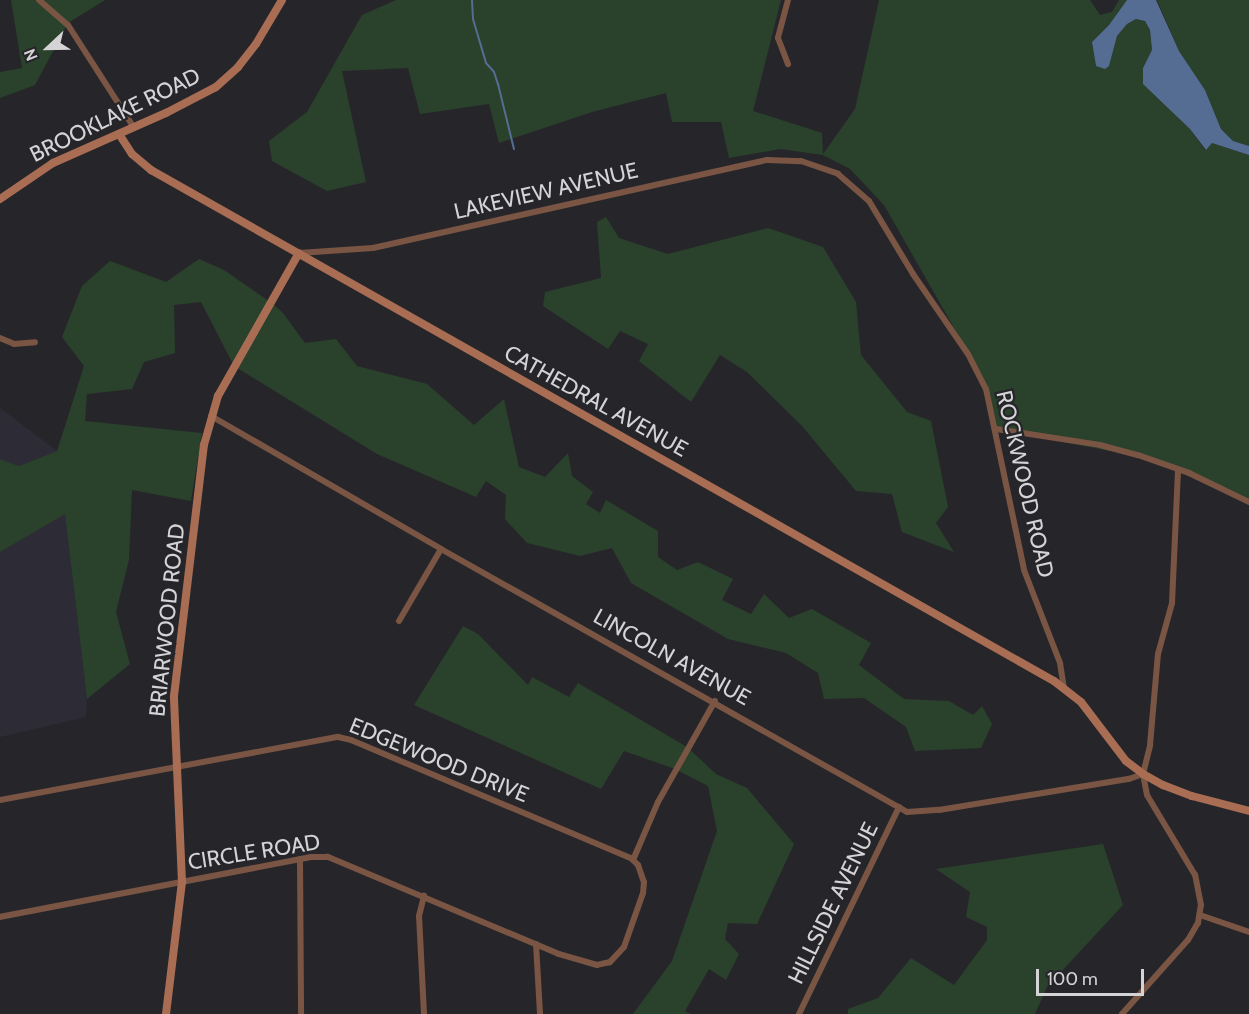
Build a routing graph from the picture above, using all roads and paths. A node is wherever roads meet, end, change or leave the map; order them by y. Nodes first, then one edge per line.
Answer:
1 (39, 0) edge
2 (282, 0) edge
3 (788, 0) edge
4 (788, 64) dead end
5 (134, 128) junction
6 (119, 134) junction
7 (801, 161) joint
8 (0, 199) edge
9 (299, 253) junction
10 (0, 338) edge
11 (35, 342) dead end
12 (211, 416) junction
13 (996, 429) junction
14 (1178, 469) junction
15 (1249, 502) edge
16 (441, 549) junction
17 (399, 621) dead end
18 (1064, 688) junction
19 (715, 701) junction
20 (176, 765) junction
21 (1143, 774) junction
22 (0, 800) edge
23 (899, 807) junction
24 (1249, 811) edge
25 (300, 860) junction
26 (633, 860) junction
27 (182, 882) junction
28 (424, 896) junction
29 (1200, 915) junction
30 (0, 917) edge
31 (1249, 932) edge
32 (536, 944) junction
33 (166, 1014) edge
34 (301, 1014) edge
35 (424, 1014) edge
36 (540, 1014) edge
37 (799, 1014) edge
38 (1122, 1014) edge

1 - 5 street
2 - 5 street, BROOKLAKE ROAD
3 - 4 street
5 - 6 street, BROOKLAKE ROAD
6 - 8 street, BROOKLAKE ROAD
6 - 9 street, CATHEDRAL AVENUE
7 - 9 street, LAKEVIEW AVENUE
7 - 13 street, ROCKWOOD ROAD
9 - 12 street, BRIARWOOD ROAD
9 - 18 street, CATHEDRAL AVENUE
10 - 11 street
12 - 16 street, LINCOLN AVENUE
12 - 20 street, BRIARWOOD ROAD
13 - 14 street
13 - 18 street, ROCKWOOD ROAD
14 - 15 street
14 - 21 street
16 - 17 street
16 - 19 street, LINCOLN AVENUE
18 - 21 street
19 - 23 street, LINCOLN AVENUE
19 - 26 street
20 - 22 street, EDGEWOOD DRIVE
20 - 26 street, EDGEWOOD DRIVE
20 - 27 street, BRIARWOOD ROAD
21 - 23 street, LINCOLN AVENUE
21 - 24 street
21 - 29 street
23 - 37 street, HILLSIDE AVENUE
25 - 27 street, CIRCLE ROAD
25 - 28 street, CIRCLE ROAD
25 - 34 street
26 - 32 street
27 - 30 street, CIRCLE ROAD
27 - 33 street, BRIARWOOD ROAD
28 - 32 street, CIRCLE ROAD
28 - 35 street
29 - 31 street
29 - 38 street
32 - 36 street

